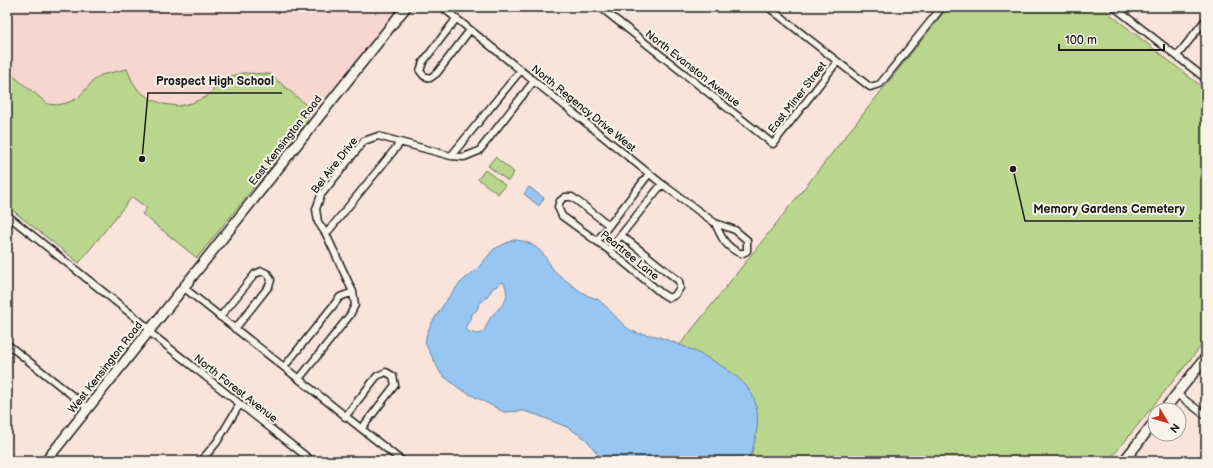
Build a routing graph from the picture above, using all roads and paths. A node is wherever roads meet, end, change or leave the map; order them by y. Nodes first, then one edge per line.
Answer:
1 (406, 7) edge
2 (442, 7) edge
3 (600, 7) edge
4 (768, 7) edge
5 (1114, 7) edge
6 (940, 8) edge
7 (456, 19) junction
8 (1206, 20) edge
9 (470, 30) junction
10 (1177, 56) junction
11 (837, 62) junction
12 (521, 70) junction
13 (1206, 79) edge
14 (534, 81) junction
15 (400, 143) junction
16 (773, 144) joint
17 (451, 156) junction
18 (649, 174) junction
19 (662, 184) junction
20 (7, 215) edge
21 (715, 223) junction
22 (609, 225) junction
23 (326, 234) junction
24 (621, 235) junction
25 (597, 241) junction
26 (609, 250) junction
27 (183, 287) junction
28 (353, 292) junction
29 (220, 317) junction
30 (235, 329) junction
31 (149, 330) junction
32 (7, 344) edge
33 (1206, 357) edge
34 (284, 367) junction
35 (299, 379) junction
36 (1177, 394) junction
37 (1170, 402) edge
38 (240, 404) junction
39 (88, 408) junction
40 (1206, 416) edge
41 (345, 417) junction
42 (362, 428) junction
43 (1147, 431) edge
44 (46, 461) edge
45 (202, 461) edge
46 (312, 461) edge
47 (402, 461) edge
48 (1124, 461) edge

1 - 27 main road, East Kensington Road
2 - 7 street, North Regency Drive West
3 - 16 street, North Evanston Avenue
4 - 11 street
5 - 10 street
6 - 11 street
7 - 9 street, North Regency Drive West
7 - 9 street
8 - 10 street
9 - 12 street, North Regency Drive West
10 - 13 street
11 - 16 street, East Miner Street
12 - 14 street, North Regency Drive West
12 - 17 street
14 - 17 street, Bel Aire Drive
14 - 18 street, North Regency Drive West
15 - 17 street, Bel Aire Drive
15 - 23 street
15 - 23 street, Bel Aire Drive
18 - 19 street, North Regency Drive West
18 - 22 street
19 - 21 street, North Regency Drive West
19 - 24 street
20 - 31 street, North Forest Avenue
21 - 21 street, North Regency Drive West
22 - 25 street
22 - 25 street, Peartree Lane
23 - 28 street, Bel Aire Drive
24 - 26 street
24 - 26 street, Peartree Lane
25 - 26 street, Peartree Lane
27 - 29 street
27 - 31 main road, West Kensington Road
28 - 34 street
28 - 35 street, Bel Aire Drive
29 - 30 street
29 - 30 street
30 - 34 street
31 - 38 street, North Forest Avenue
31 - 39 main road, West Kensington Road
32 - 39 street
33 - 36 main road
34 - 35 street
35 - 41 street
36 - 37 main road
36 - 40 street
38 - 45 street
38 - 46 street, North Forest Avenue
39 - 44 main road, West Kensington Road
41 - 42 street
41 - 42 street
42 - 47 street
43 - 48 main road

